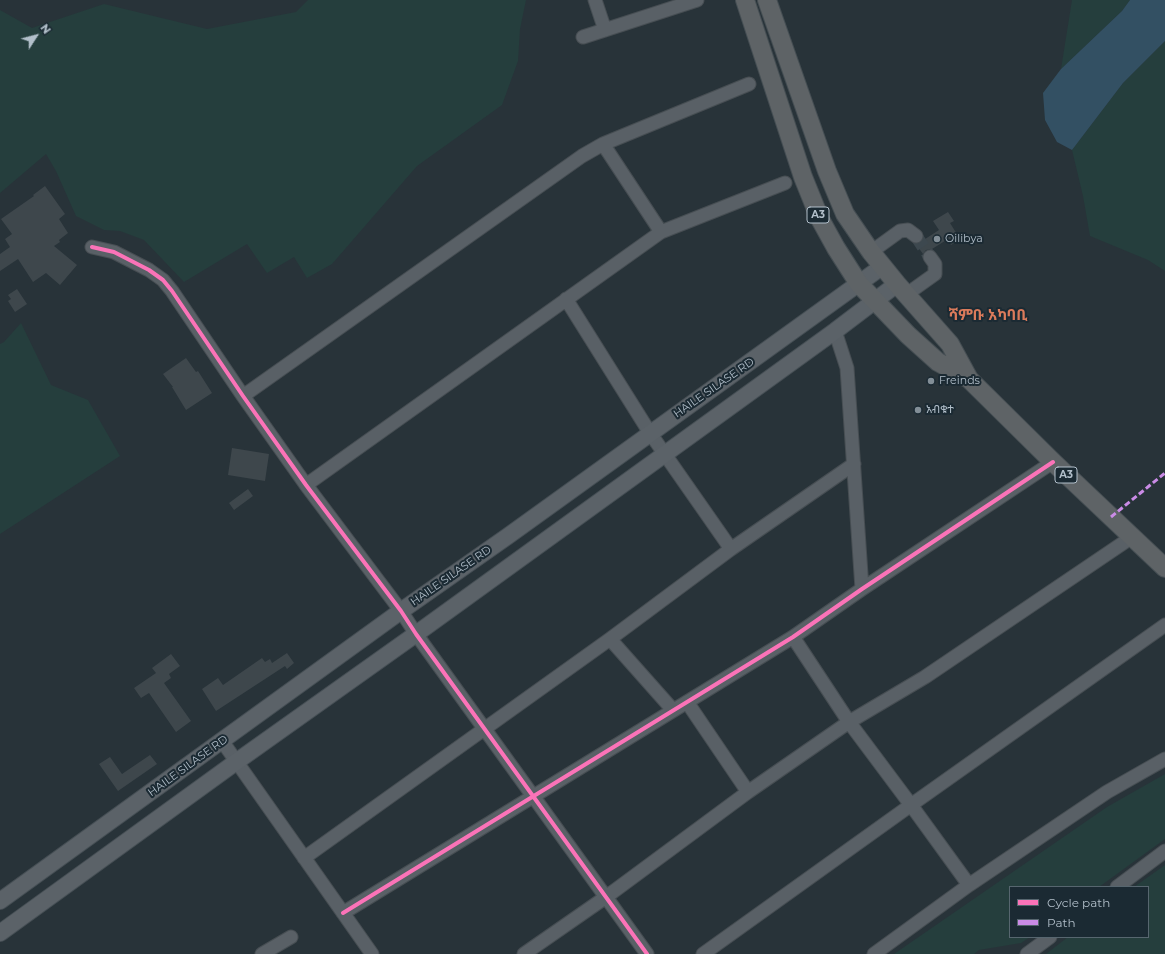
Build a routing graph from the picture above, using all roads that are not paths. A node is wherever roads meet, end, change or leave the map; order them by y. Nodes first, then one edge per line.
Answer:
1 (595, 0) edge
2 (697, 0) edge
3 (745, 0) edge
4 (767, 0) edge
5 (605, 30) junction
6 (583, 37) dead end
7 (749, 84) dead end
8 (603, 144) junction
9 (785, 183) dead end
10 (661, 232) junction
11 (916, 236) tunnel mouth
12 (92, 247) dead end
13 (871, 252) junction
14 (930, 257) tunnel mouth
15 (883, 266) junction
16 (859, 284) junction
17 (902, 289) junction
18 (566, 299) junction
19 (875, 302) junction
20 (835, 331) junction
21 (750, 363) junction
22 (969, 379) junction
23 (764, 382) junction
24 (243, 396) junction
25 (650, 433) junction
26 (664, 454) junction
27 (1053, 462) junction
28 (854, 464) junction
29 (306, 485) junction
30 (1132, 538) junction
31 (731, 549) junction
32 (1165, 568) edge
33 (862, 589) junction
34 (401, 611) junction
35 (1165, 625) edge
36 (416, 634) junction
37 (793, 637) junction
38 (610, 639) junction
39 (687, 702) junction
40 (673, 710) junction
41 (849, 722) junction
42 (485, 729) junction
43 (222, 741) junction
44 (1165, 760) edge
45 (236, 762) junction
46 (748, 792) junction
47 (533, 796) junction
48 (911, 805) junction
49 (1165, 851) edge
50 (304, 858) junction
51 (969, 885) junction
52 (1118, 886) edge
53 (606, 897) junction
54 (0, 901) edge
55 (343, 913) junction
56 (0, 933) edge
57 (291, 937) dead end
58 (1049, 938) edge
59 (262, 954) edge
60 (372, 954) edge
61 (524, 954) edge
62 (647, 954) edge
63 (703, 954) edge
64 (874, 954) edge
65 (1027, 954) edge

1 - 5 street
2 - 5 street
3 - 16 highway, A3
4 - 13 highway, A3
5 - 6 street
7 - 8 street
8 - 10 street
8 - 24 street
9 - 10 street
10 - 18 street
11 - 13 street
12 - 24 street
13 - 15 highway, A3
14 - 17 street
15 - 16 main road, HAILE SILASE RD
15 - 17 highway, A3
16 - 19 highway, A3
16 - 21 main road, HAILE SILASE RD
17 - 19 main road
17 - 22 highway, A3
18 - 25 street
18 - 29 street
19 - 20 main road
19 - 22 highway, A3
20 - 23 main road
20 - 28 street
21 - 23 main road
21 - 25 main road, HAILE SILASE RD
22 - 27 highway, A3
23 - 26 main road
24 - 29 street
25 - 26 street
25 - 34 main road, HAILE SILASE RD
26 - 31 street
26 - 36 main road
27 - 30 highway, A3
27 - 33 street
28 - 31 street
28 - 33 street
29 - 34 street
30 - 32 highway, A3
30 - 41 street
31 - 38 street
33 - 37 street
34 - 36 street
34 - 43 main road, HAILE SILASE RD
35 - 48 street
36 - 42 street
36 - 45 main road
37 - 39 street
37 - 41 street
38 - 40 street
38 - 42 street
39 - 40 street
39 - 46 street
40 - 47 street
41 - 46 street
41 - 48 street
42 - 47 street
42 - 50 street
43 - 45 street
43 - 54 main road, HAILE SILASE RD
44 - 51 street
45 - 50 street
45 - 56 main road
46 - 53 street
47 - 53 street
47 - 55 street
48 - 51 street
48 - 63 street
49 - 52 street
50 - 55 street
51 - 64 street
53 - 61 street
53 - 62 street
55 - 60 street
57 - 59 street
58 - 65 street

